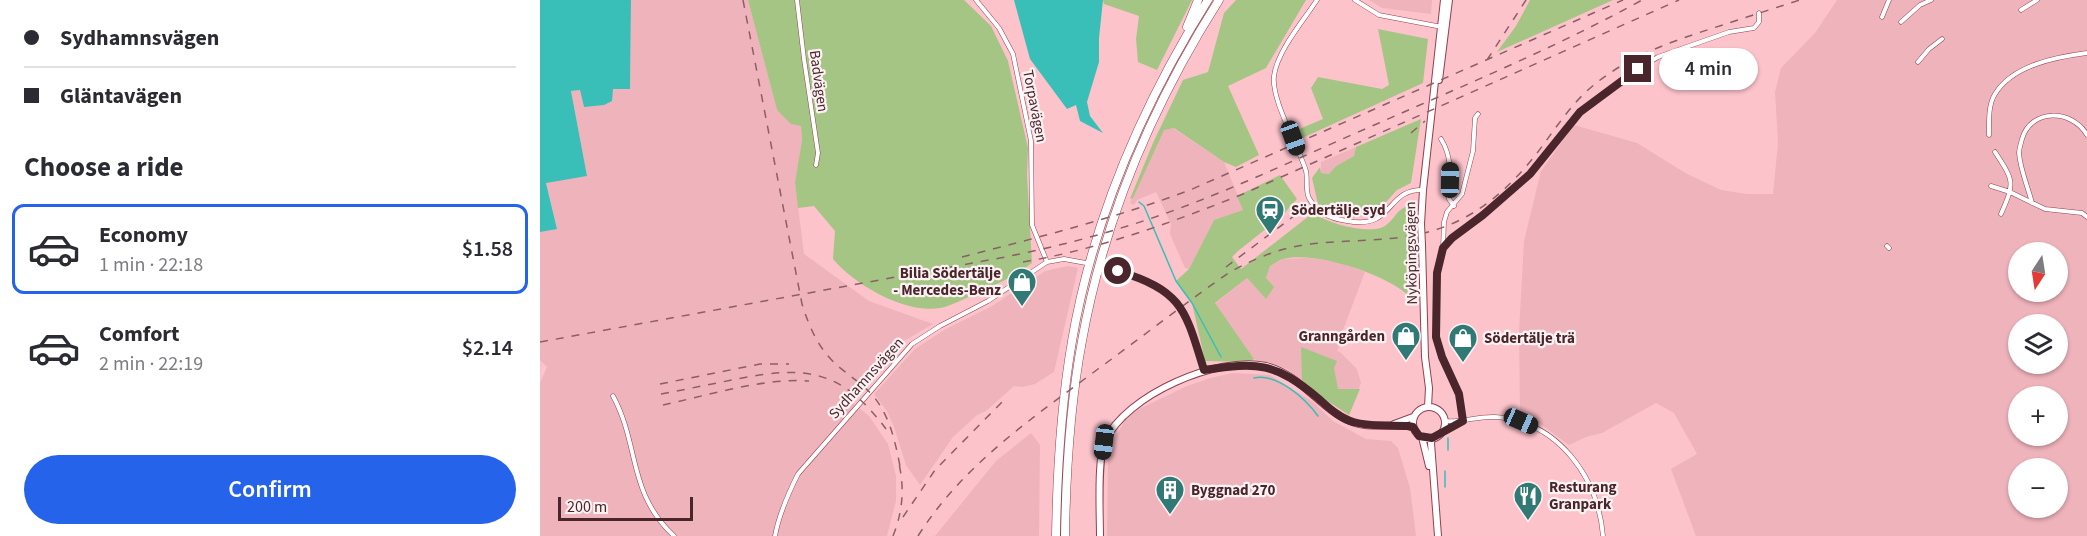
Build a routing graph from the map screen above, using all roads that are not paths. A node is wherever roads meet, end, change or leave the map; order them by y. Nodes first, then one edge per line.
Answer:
1 (797, 0) edge
2 (976, 0) edge
3 (1198, 0) edge
4 (1208, 0) edge
5 (1219, 0) edge
6 (1224, 0) edge
7 (1317, 0) edge
8 (1355, 0) edge
9 (1444, 0) edge
10 (1449, 0) edge
11 (1889, 0) edge
12 (1930, 0) edge
13 (2037, 0) edge
14 (2021, 10) dead end
15 (1759, 14) dead end
16 (1882, 17) dead end
17 (1901, 22) dead end
18 (1202, 27) junction
19 (1443, 27) junction
20 (1942, 39) dead end
21 (1177, 50) junction
22 (2087, 53) edge
23 (1918, 62) dead end
24 (1478, 114) dead end
25 (1989, 135) dead end
26 (2087, 135) edge
27 (1441, 139) dead end
28 (1995, 152) dead end
29 (816, 165) dead end
30 (1992, 186) dead end
31 (1423, 190) junction
32 (2010, 192) junction
33 (2032, 203) junction
34 (1454, 206) junction
35 (2001, 214) dead end
36 (2087, 217) edge
37 (1443, 248) junction
38 (1047, 262) junction
39 (1086, 263) dead end
40 (1106, 268) dead end
41 (1204, 370) junction
42 (1429, 388) junction
43 (613, 396) dead end
44 (1428, 407) junction
45 (1437, 409) junction
46 (1413, 417) junction
47 (1444, 421) junction
48 (1463, 421) junction
49 (1391, 425) junction
50 (1413, 427) junction
51 (1442, 431) junction
52 (1422, 437) junction
53 (1432, 438) junction
54 (1433, 487) junction
55 (674, 536) edge
56 (776, 536) edge
57 (1056, 536) edge
58 (1065, 536) edge
59 (1100, 536) edge
60 (1438, 536) edge
61 (1603, 536) edge

1 - 29 street, Badvägen
2 - 38 street, Torpavägen
3 - 21 highway
4 - 21 highway
5 - 18 highway
6 - 18 highway
7 - 31 street
8 - 19 street
9 - 19 main road, Nyköpingsvägen
10 - 19 main road, Nyköpingsvägen
11 - 16 street
12 - 17 street
13 - 14 street
15 - 37 street
18 - 58 highway
19 - 31 main road, Nyköpingsvägen
20 - 23 street
21 - 57 highway
22 - 25 street
24 - 34 street
26 - 33 street
27 - 34 street
28 - 32 street
30 - 32 street
31 - 42 main road, Nyköpingsvägen, bridge
32 - 33 street
32 - 35 street
33 - 36 street
34 - 37 street
37 - 48 street
38 - 39 street
38 - 56 street, Sydhamnsvägen
40 - 41 street
41 - 49 main road
41 - 59 main road
42 - 44 main road, Nyköpingsvägen
42 - 45 main road, Nyköpingsvägen
43 - 55 street
44 - 45 main road
44 - 46 main road
45 - 47 main road
46 - 49 main road
46 - 50 main road
47 - 48 street
47 - 51 main road
48 - 51 street
48 - 61 street
49 - 50 main road
50 - 52 main road
51 - 53 main road
52 - 53 main road
52 - 54 main road
53 - 54 main road
54 - 60 main road

